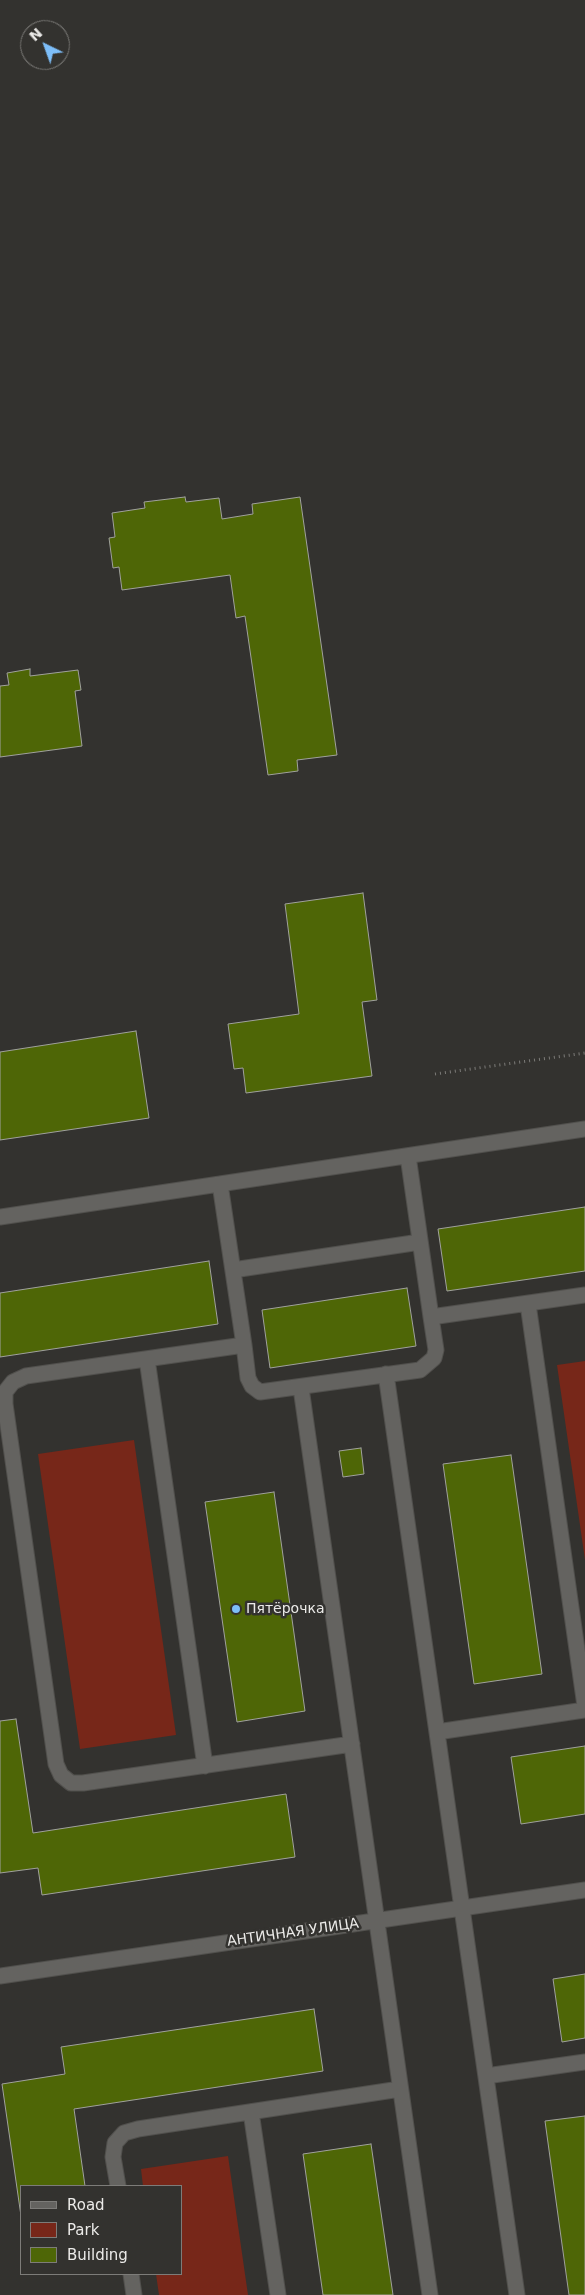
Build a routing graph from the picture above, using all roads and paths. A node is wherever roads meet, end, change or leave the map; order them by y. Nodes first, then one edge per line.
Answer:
1 (585, 1053) edge
2 (435, 1074) dead end
3 (585, 1129) edge
4 (408, 1156) junction
5 (220, 1184) junction
6 (0, 1217) edge
7 (420, 1242) junction
8 (233, 1270) junction
9 (585, 1295) edge
10 (528, 1304) junction
11 (431, 1317) junction
12 (244, 1345) junction
13 (147, 1358) junction
14 (386, 1374) junction
15 (301, 1388) junction
16 (585, 1706) edge
17 (585, 1710) edge
18 (437, 1732) junction
19 (352, 1744) junction
20 (205, 1766) junction
21 (585, 1890) edge
22 (462, 1908) junction
23 (376, 1920) junction
24 (0, 1976) edge
25 (585, 2062) edge
26 (486, 2076) junction
27 (400, 2090) junction
28 (251, 2112) junction
29 (118, 2185) edge
30 (131, 2275) edge
31 (134, 2295) edge
32 (278, 2295) edge
33 (430, 2295) edge
34 (517, 2295) edge

1 - 2 path
3 - 4 street
4 - 5 street
4 - 7 street
5 - 6 street
5 - 8 street
7 - 8 street
7 - 11 street
8 - 12 street
9 - 10 street
10 - 11 street
10 - 16 street
11 - 14 street
12 - 13 street
12 - 15 street
13 - 20 street
13 - 20 street
14 - 15 street
14 - 18 street
15 - 19 street
17 - 18 street
18 - 22 street
19 - 20 street
19 - 23 street
21 - 22 street, АНТИЧНАЯ УЛИЦА
22 - 23 street, АНТИЧНАЯ УЛИЦА
22 - 26 street
23 - 24 street, АНТИЧНАЯ УЛИЦА
23 - 27 street
25 - 26 street
26 - 34 street
27 - 28 street
27 - 33 street
28 - 29 street
28 - 32 street
30 - 31 street

